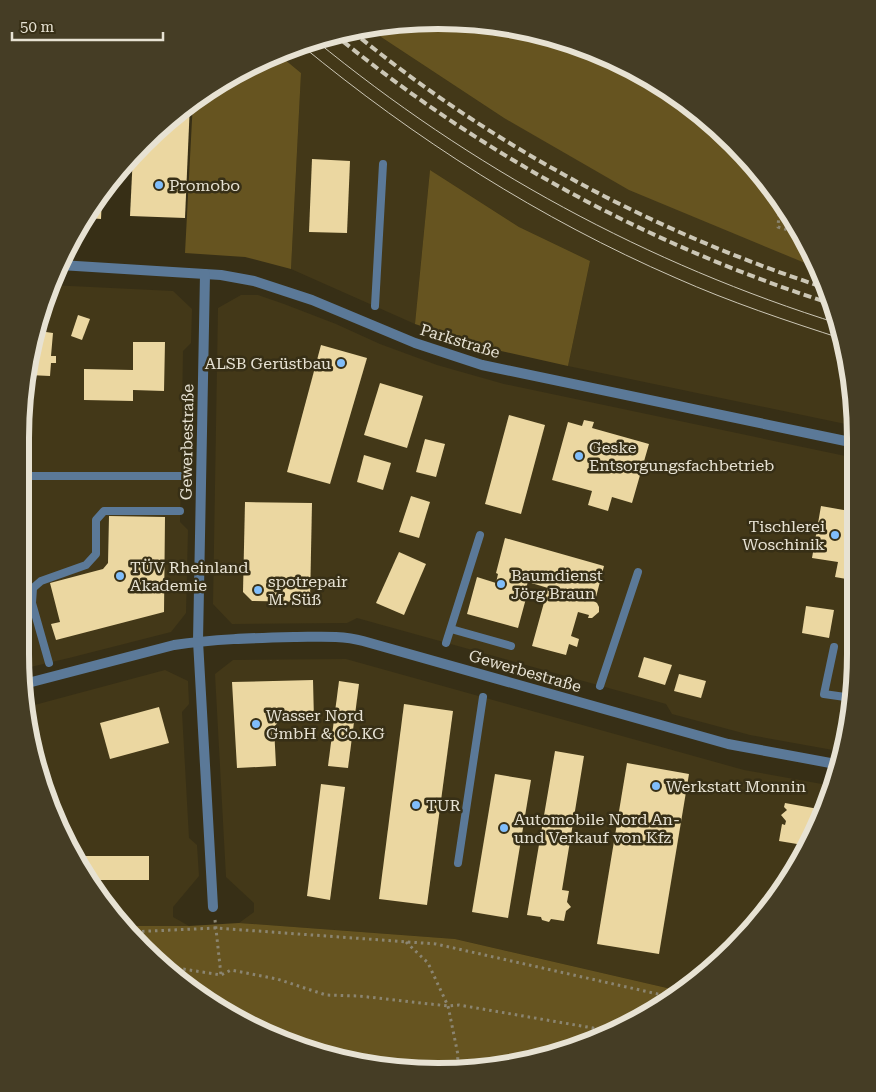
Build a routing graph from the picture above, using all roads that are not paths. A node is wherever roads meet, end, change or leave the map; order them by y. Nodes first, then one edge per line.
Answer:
1 (383, 164) dead end
2 (67, 265) edge
3 (205, 274) junction
4 (375, 306) dead end
5 (847, 441) edge
6 (29, 476) edge
7 (181, 476) dead end
8 (180, 511) dead end
9 (480, 535) dead end
10 (638, 572) dead end
11 (450, 629) junction
12 (198, 641) junction
13 (446, 643) dead end
14 (511, 646) dead end
15 (834, 647) dead end
16 (49, 663) dead end
17 (30, 682) edge
18 (600, 686) dead end
19 (483, 697) dead end
20 (845, 697) edge
21 (832, 763) edge
22 (458, 863) dead end
23 (213, 907) road end

1 - 4 lane
2 - 3 street, Parkstraße
3 - 5 street, Parkstraße
3 - 12 street, Gewerbestraße
6 - 7 lane
8 - 16 lane
9 - 11 lane
10 - 18 lane
11 - 13 lane
11 - 14 lane
12 - 17 street, Gewerbestraße
12 - 21 street, Gewerbestraße
12 - 23 street, Gewerbestraße
15 - 20 lane
19 - 22 lane

